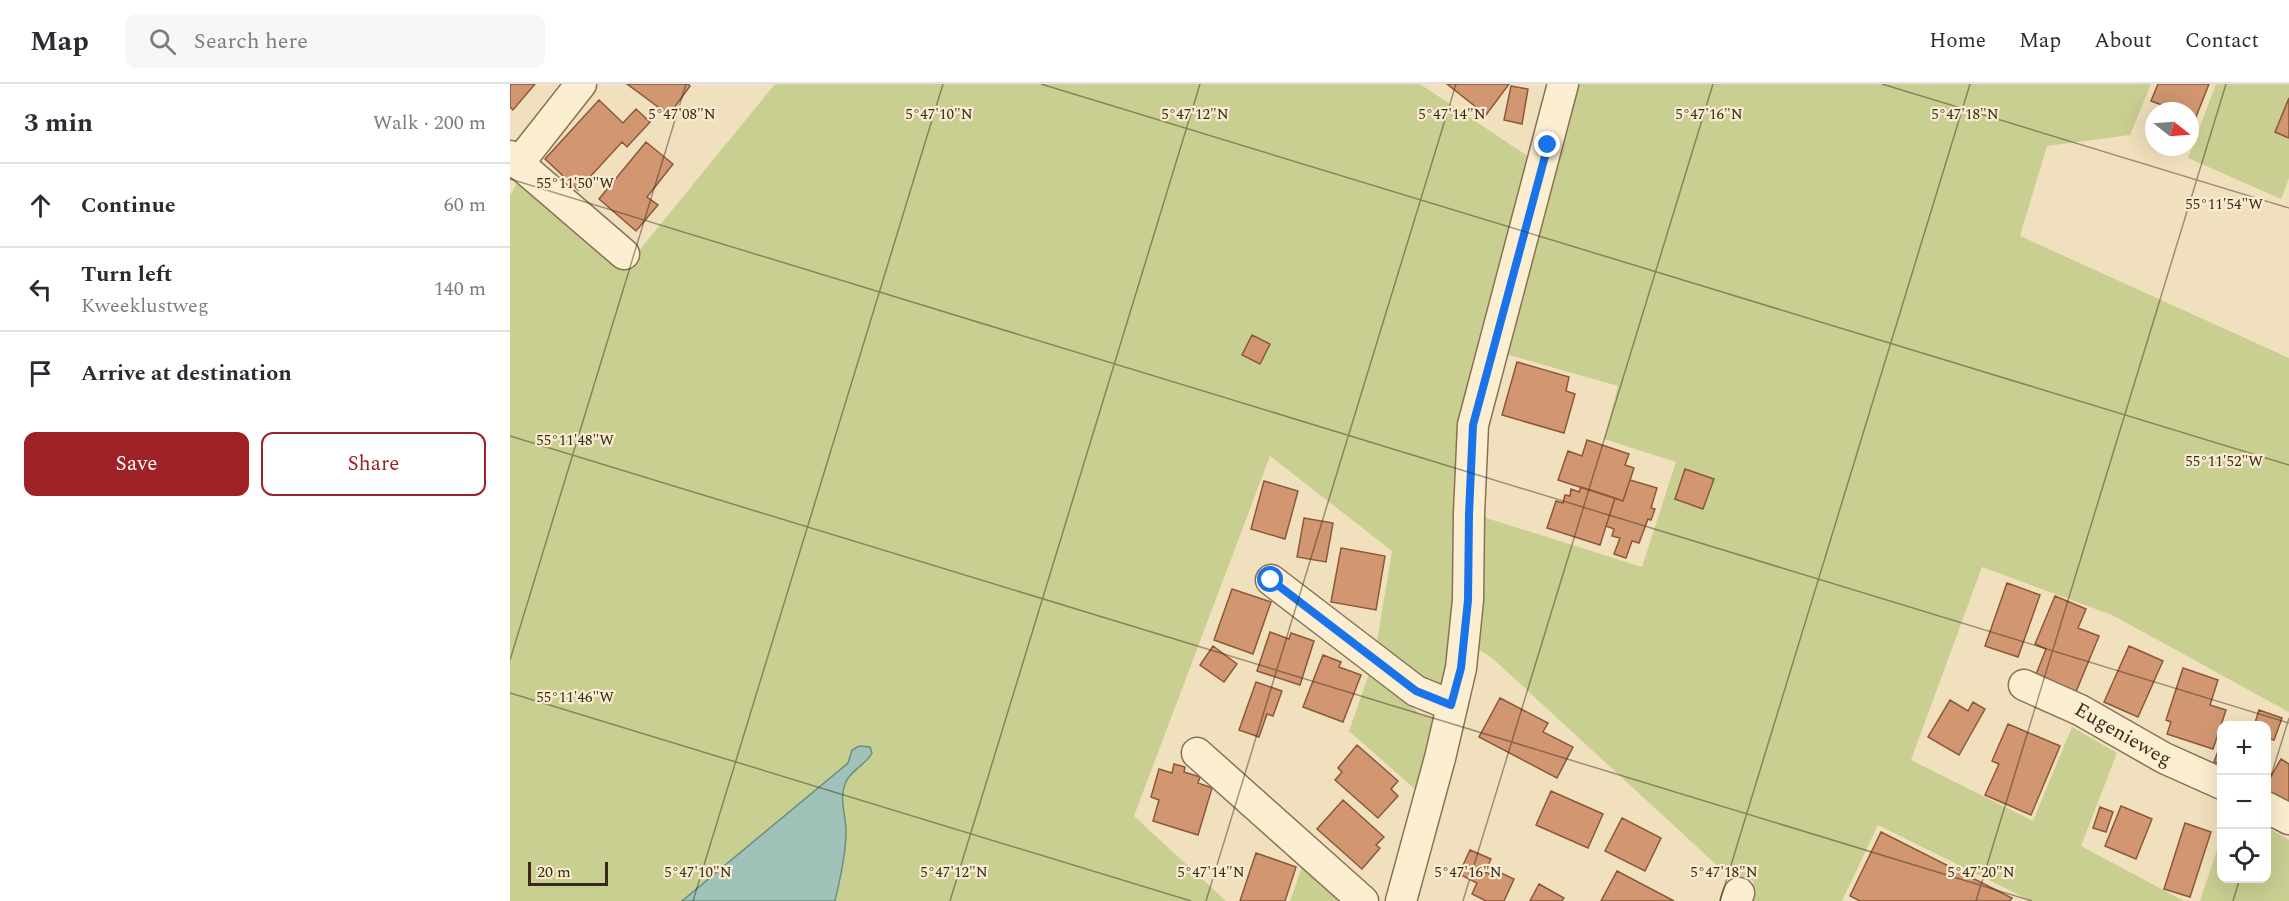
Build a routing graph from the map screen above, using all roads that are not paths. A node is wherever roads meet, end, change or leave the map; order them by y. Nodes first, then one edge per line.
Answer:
1 (581, 84) edge
2 (1563, 84) edge
3 (514, 160) edge
4 (624, 254) dead end
5 (1271, 580) dead end
6 (2024, 685) dead end
7 (1451, 705) junction
8 (1197, 753) dead end
9 (2217, 782) edge
10 (2271, 810) edge
11 (2289, 819) edge
12 (1363, 901) edge
13 (1401, 901) edge

1 - 3 street
2 - 7 street
3 - 4 street
5 - 7 street
6 - 9 street, Eugenieweg
7 - 13 street
8 - 12 street
10 - 11 street

